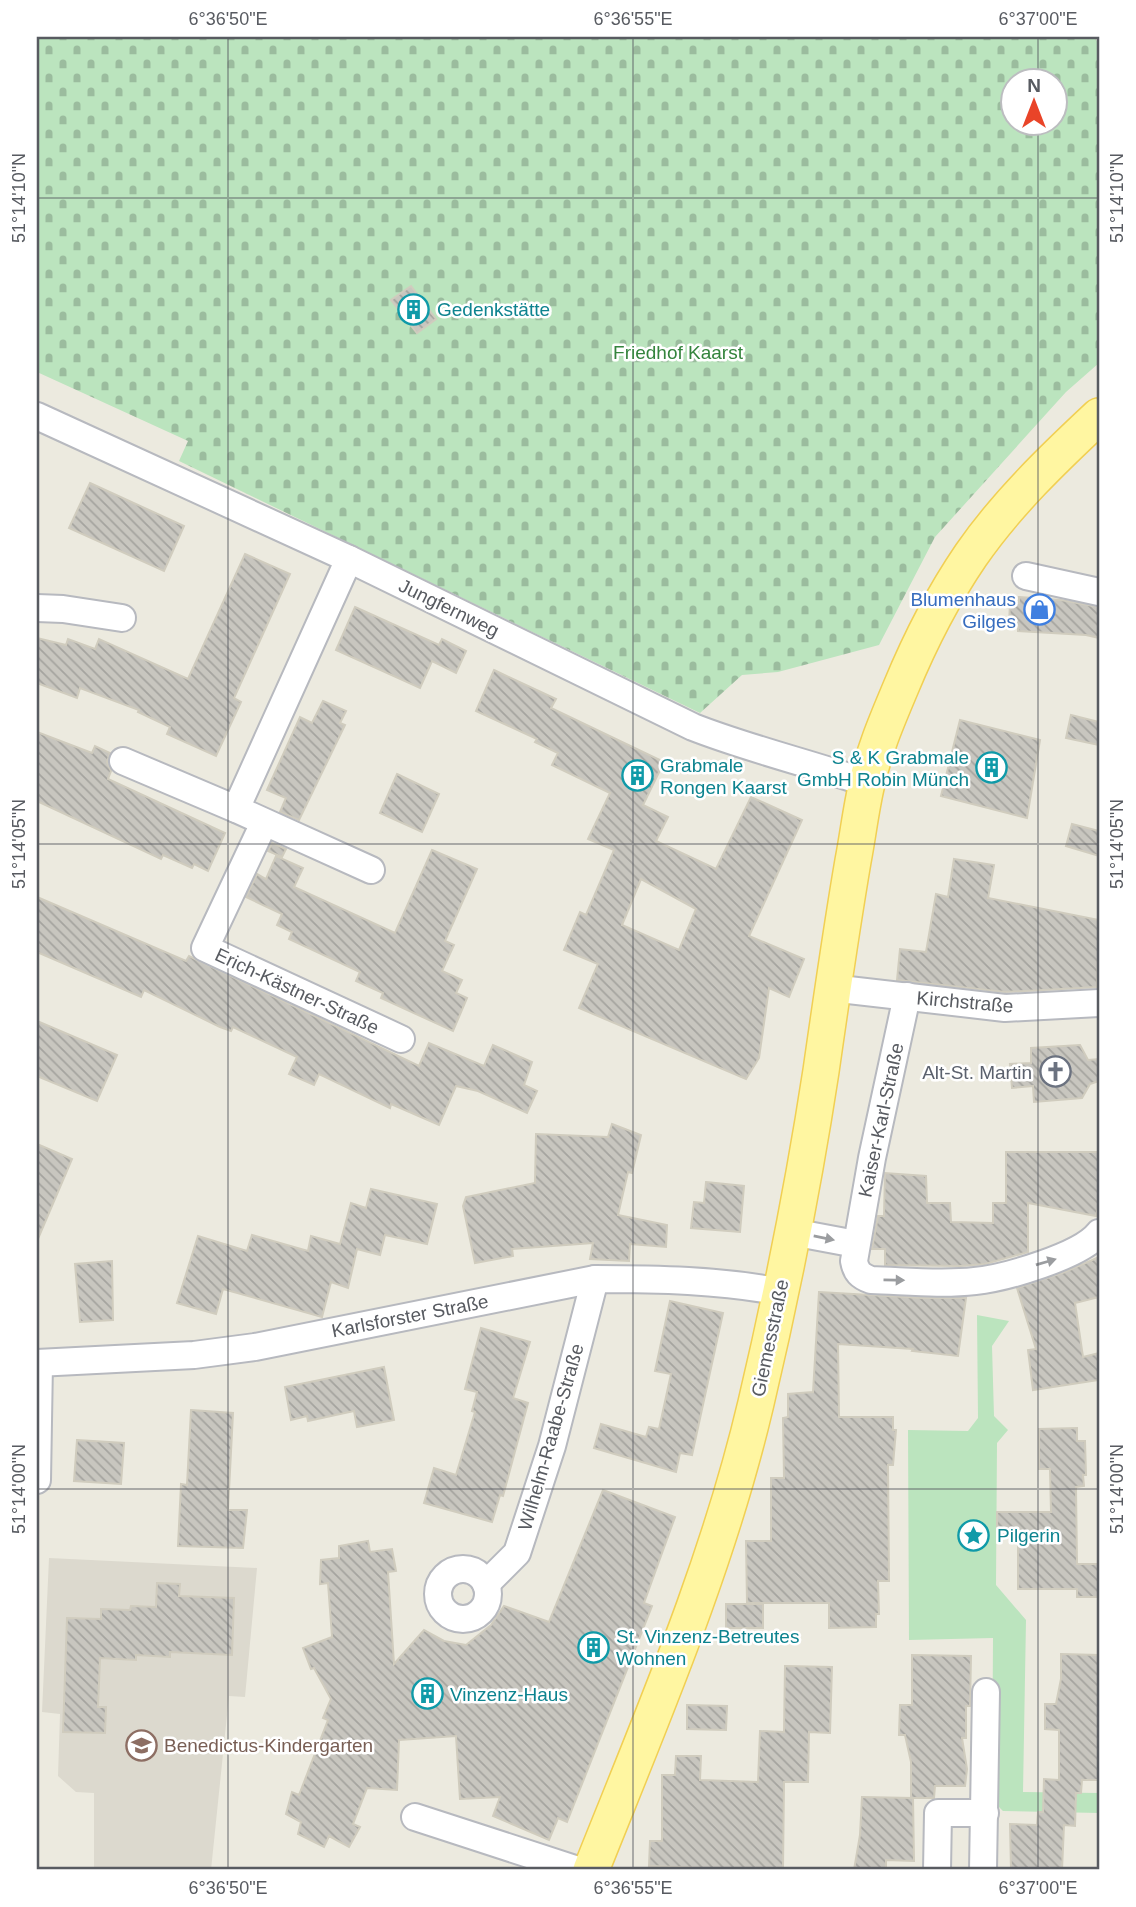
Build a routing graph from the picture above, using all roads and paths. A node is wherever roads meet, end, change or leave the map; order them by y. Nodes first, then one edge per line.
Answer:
1 (37, 416) edge
2 (1099, 416) edge
3 (349, 559) junction
4 (1026, 576) dead end
5 (1099, 592) edge
6 (37, 608) edge
7 (122, 618) dead end
8 (123, 761) dead end
9 (867, 783) junction
10 (236, 809) junction
11 (264, 823) junction
12 (371, 870) dead end
13 (831, 988) junction
14 (907, 996) junction
15 (1099, 1003) edge
16 (401, 1039) dead end
17 (792, 1232) junction
18 (1099, 1233) edge
19 (856, 1244) junction
20 (595, 1279) junction
21 (781, 1292) junction
22 (38, 1363) edge
23 (37, 1480) edge
24 (486, 1584) dead end
25 (986, 1692) dead end
26 (985, 1813) junction
27 (415, 1817) dead end
28 (578, 1870) edge
29 (591, 1870) edge
30 (937, 1870) edge
31 (984, 1870) edge

1 - 3 street, Jungfernweg
2 - 9 main road, Giemesstraße
3 - 9 street, Jungfernweg
3 - 10 street
4 - 5 street
6 - 7 street
8 - 10 street
9 - 13 main road, Giemesstraße
10 - 11 street
11 - 12 street
11 - 16 street, Erich-Kästner-Straße
13 - 14 street, Kirchstraße
13 - 17 main road, Giemesstraße
14 - 15 street, Kirchstraße
14 - 19 street, Kaiser-Karl-Straße
17 -> 19 street
17 - 21 main road, Giemesstraße
19 -> 18 street, Kaiser-Karl-Straße
20 - 21 street, Karlsforster Straße
20 - 22 street, Karlsforster Straße
20 - 24 street, Wilhelm-Raabe-Straße
21 - 29 main road, Giemesstraße
22 - 23 street, Karlsforster Straße
25 - 26 street
26 - 30 street
26 - 31 street
27 - 28 street

